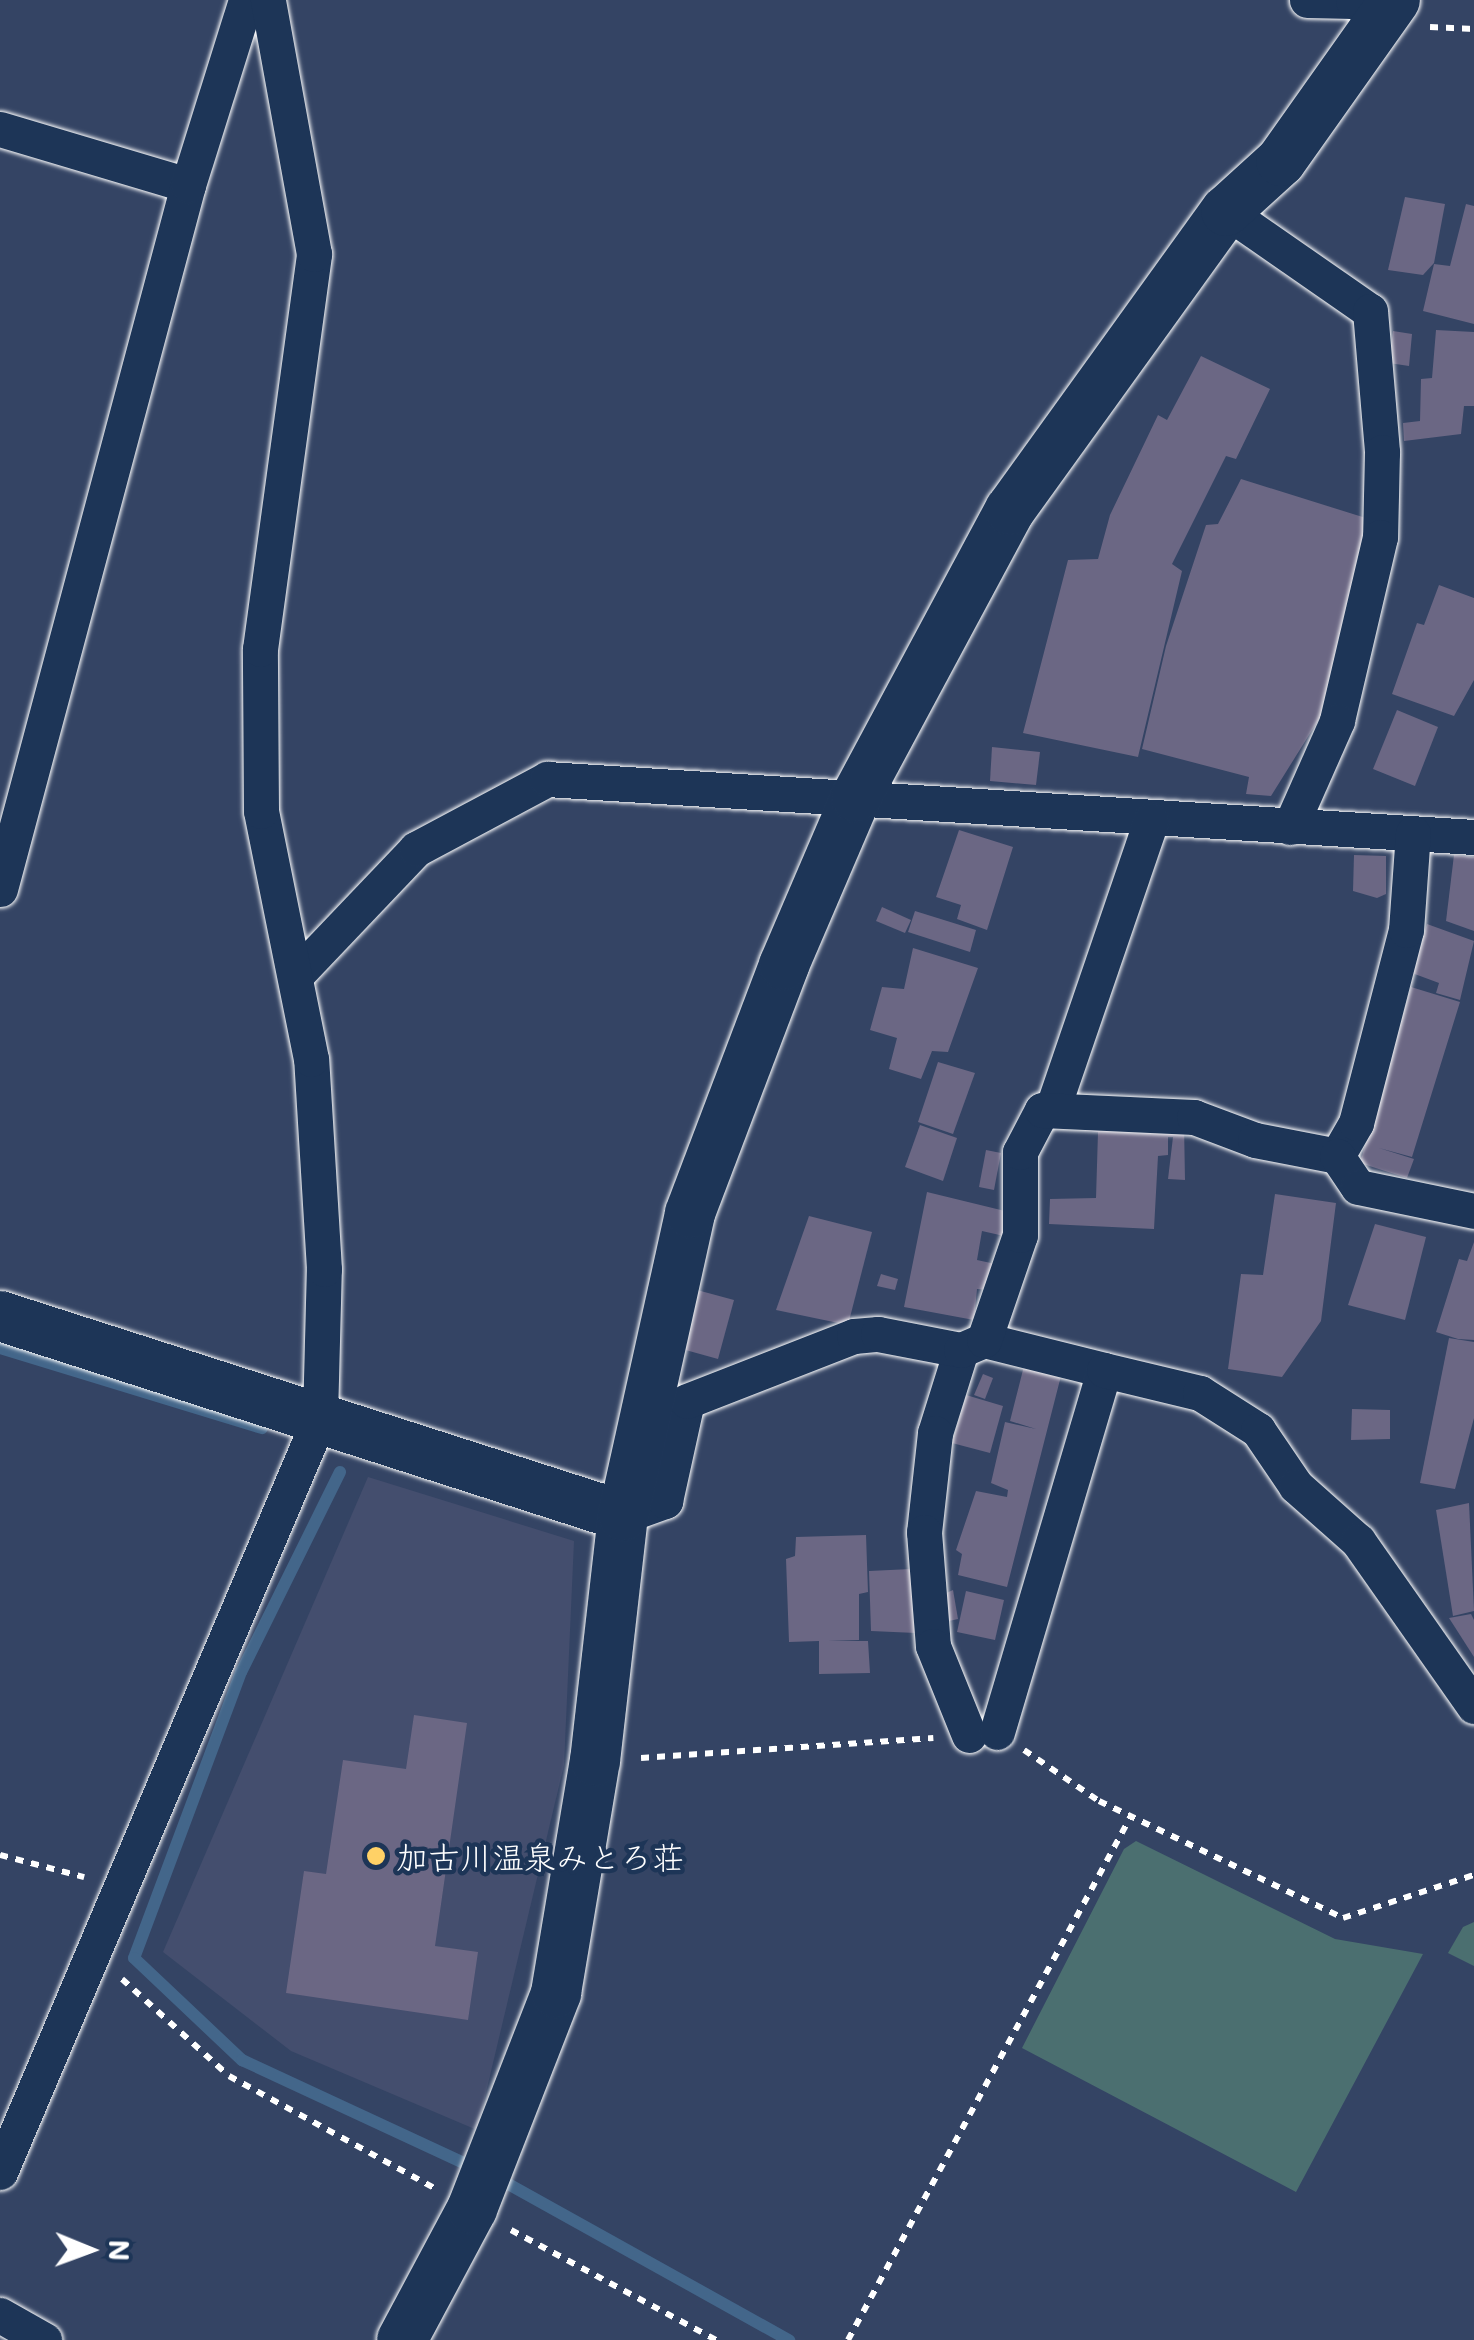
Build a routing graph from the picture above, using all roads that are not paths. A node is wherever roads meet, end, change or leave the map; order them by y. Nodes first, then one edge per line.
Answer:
1 (246, 0) edge
2 (268, 0) edge
3 (1307, 0) edge
4 (1389, 8) edge
5 (0, 129) edge
6 (188, 185) junction
7 (1226, 211) junction
8 (856, 797) junction
9 (1152, 820) junction
10 (1290, 827) junction
11 (1413, 833) junction
12 (1474, 837) edge
13 (0, 890) edge
14 (298, 973) junction
15 (1053, 1107) junction
16 (1337, 1156) junction
17 (1474, 1211) edge
18 (0, 1316) edge
19 (972, 1345) junction
20 (1104, 1370) junction
21 (320, 1417) junction
22 (624, 1516) junction
23 (1474, 1706) edge
24 (0, 2172) edge
25 (0, 2316) edge
26 (44, 2340) edge
27 (402, 2340) edge

1 - 6 street
2 - 14 street
3 - 4 street
4 - 7 street
5 - 6 street
6 - 13 street
7 - 8 street
7 - 10 street
8 - 9 street
8 - 14 street
8 - 22 street
9 - 10 street
9 - 15 street
10 - 11 street
11 - 12 street
11 - 16 street
14 - 21 street
15 - 16 street
15 - 19 street
16 - 17 street
18 - 21 street
19 - 20 street
19 - 20 street
19 - 22 street
20 - 23 street
21 - 22 street
21 - 24 street
22 - 27 street
25 - 26 street

